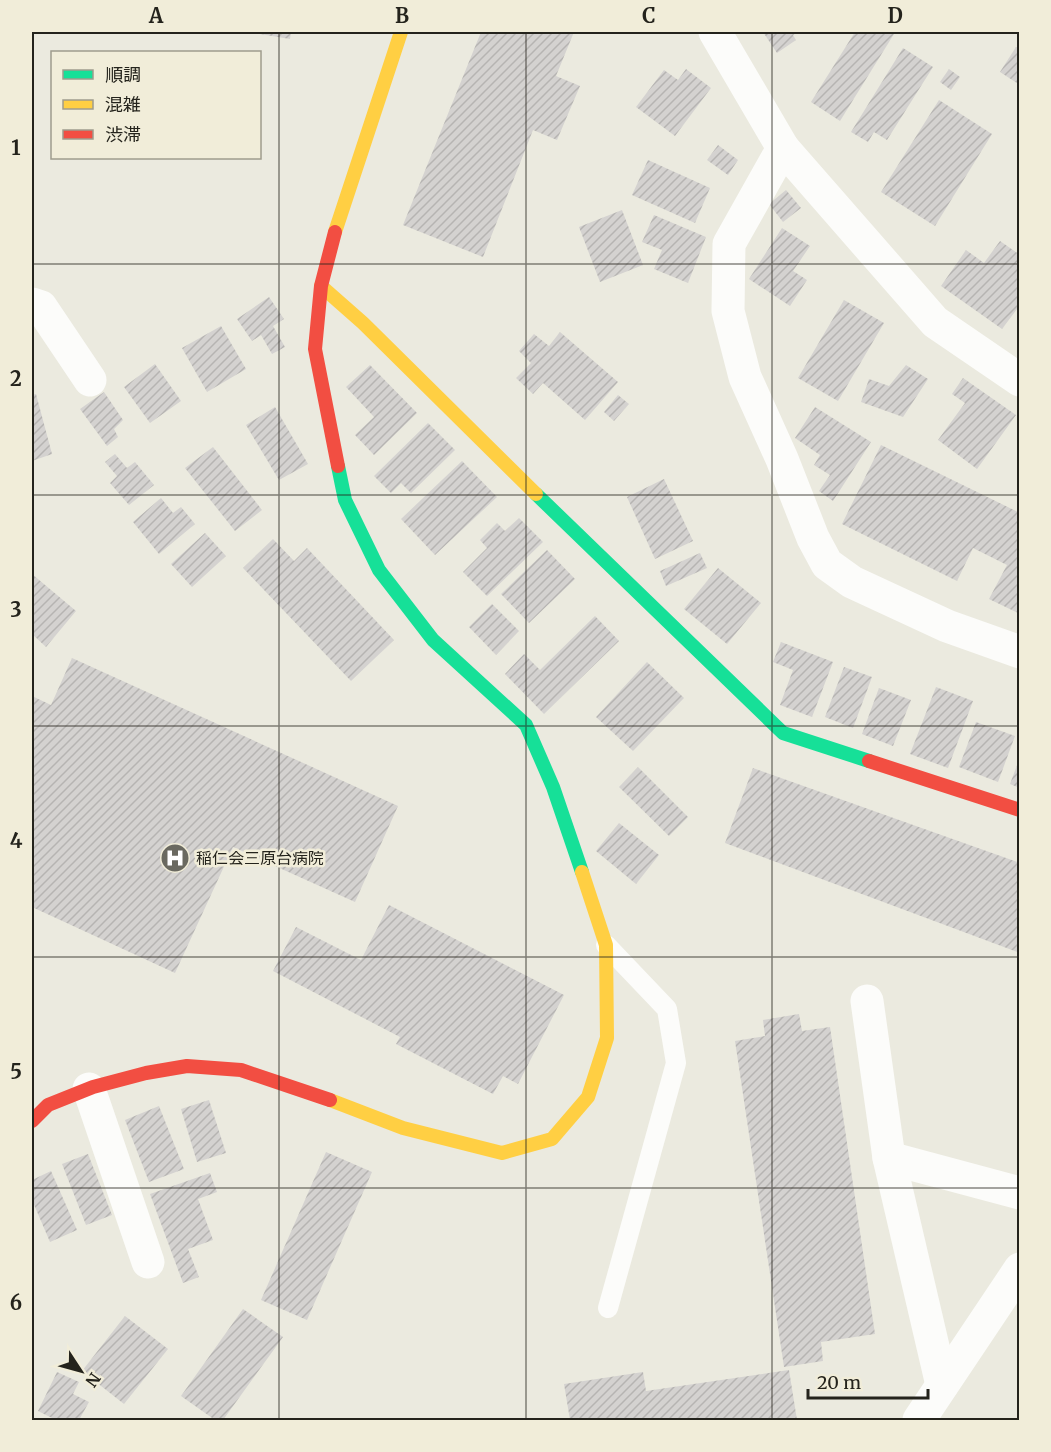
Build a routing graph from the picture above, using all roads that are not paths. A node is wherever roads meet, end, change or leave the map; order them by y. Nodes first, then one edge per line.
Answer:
1 (401, 32) edge
2 (715, 32) edge
3 (783, 148) junction
4 (321, 286) junction
5 (32, 304) edge
6 (1015, 367) edge
7 (90, 380) dead end
8 (1020, 652) edge
9 (1020, 810) edge
10 (606, 945) junction
11 (867, 1000) dead end
12 (89, 1089) junction
13 (32, 1121) edge
14 (890, 1158) junction
15 (1020, 1193) edge
16 (148, 1262) dead end
17 (1020, 1269) edge
18 (608, 1308) dead end
19 (942, 1385) junction
20 (919, 1420) edge

1 - 4 street
2 - 3 street
3 - 6 street
3 - 8 street
4 - 9 street
4 - 10 street
5 - 7 street
10 - 12 street
10 - 18 lane
11 - 14 street
12 - 13 street
12 - 16 street
14 - 15 street
14 - 19 street
17 - 19 street
19 - 20 street

